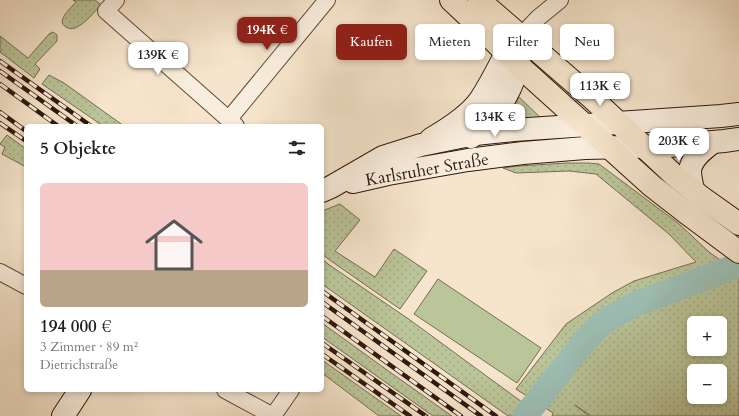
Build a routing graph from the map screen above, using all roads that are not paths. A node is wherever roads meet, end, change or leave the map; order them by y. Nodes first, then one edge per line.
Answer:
1 (327, 0) edge
2 (451, 0) edge
3 (480, 0) edge
4 (560, 0) edge
5 (111, 6) edge
6 (507, 24) edge
7 (532, 24) edge
8 (493, 41) edge
9 (511, 60) edge
10 (512, 60) edge
11 (513, 60) edge
12 (547, 60) edge
13 (739, 114) edge
14 (232, 123) edge
15 (619, 123) junction
16 (584, 125) junction
17 (476, 134) junction
18 (739, 139) edge
19 (713, 142) junction
20 (421, 145) junction
21 (642, 146) junction
22 (608, 147) junction
23 (388, 174) junction
24 (326, 189) edge
25 (693, 190) junction
26 (739, 224) edge
27 (737, 250) edge
28 (0, 272) edge
29 (24, 285) edge
30 (79, 392) edge
31 (229, 392) edge
32 (290, 392) edge
33 (63, 416) edge
34 (273, 416) edge

1 - 14 street
2 - 8 main road
3 - 6 main road
4 - 7 street
5 - 14 street
9 - 20 main road
10 - 17 main road
11 - 16 main road
12 - 15 main road
13 - 15 main road, Karlsruher Straße
15 - 16 main road, Karlsruher Straße
15 - 21 main road
16 - 17 main road, Karlsruher Straße
16 - 22 main road
17 - 20 main road, Karlsruher Straße
17 - 23 main road
18 - 19 main road, Karlsruher Straße
19 - 21 main road, Karlsruher Straße
19 - 25 main road
20 - 24 main road, Karlsruher Straße
21 - 22 main road, Karlsruher Straße
21 - 25 main road
22 - 23 main road, Karlsruher Straße
22 - 27 main road
23 - 24 main road, Karlsruher Straße
25 - 26 main road
28 - 29 street
30 - 33 main road
31 - 34 street
32 - 34 street

